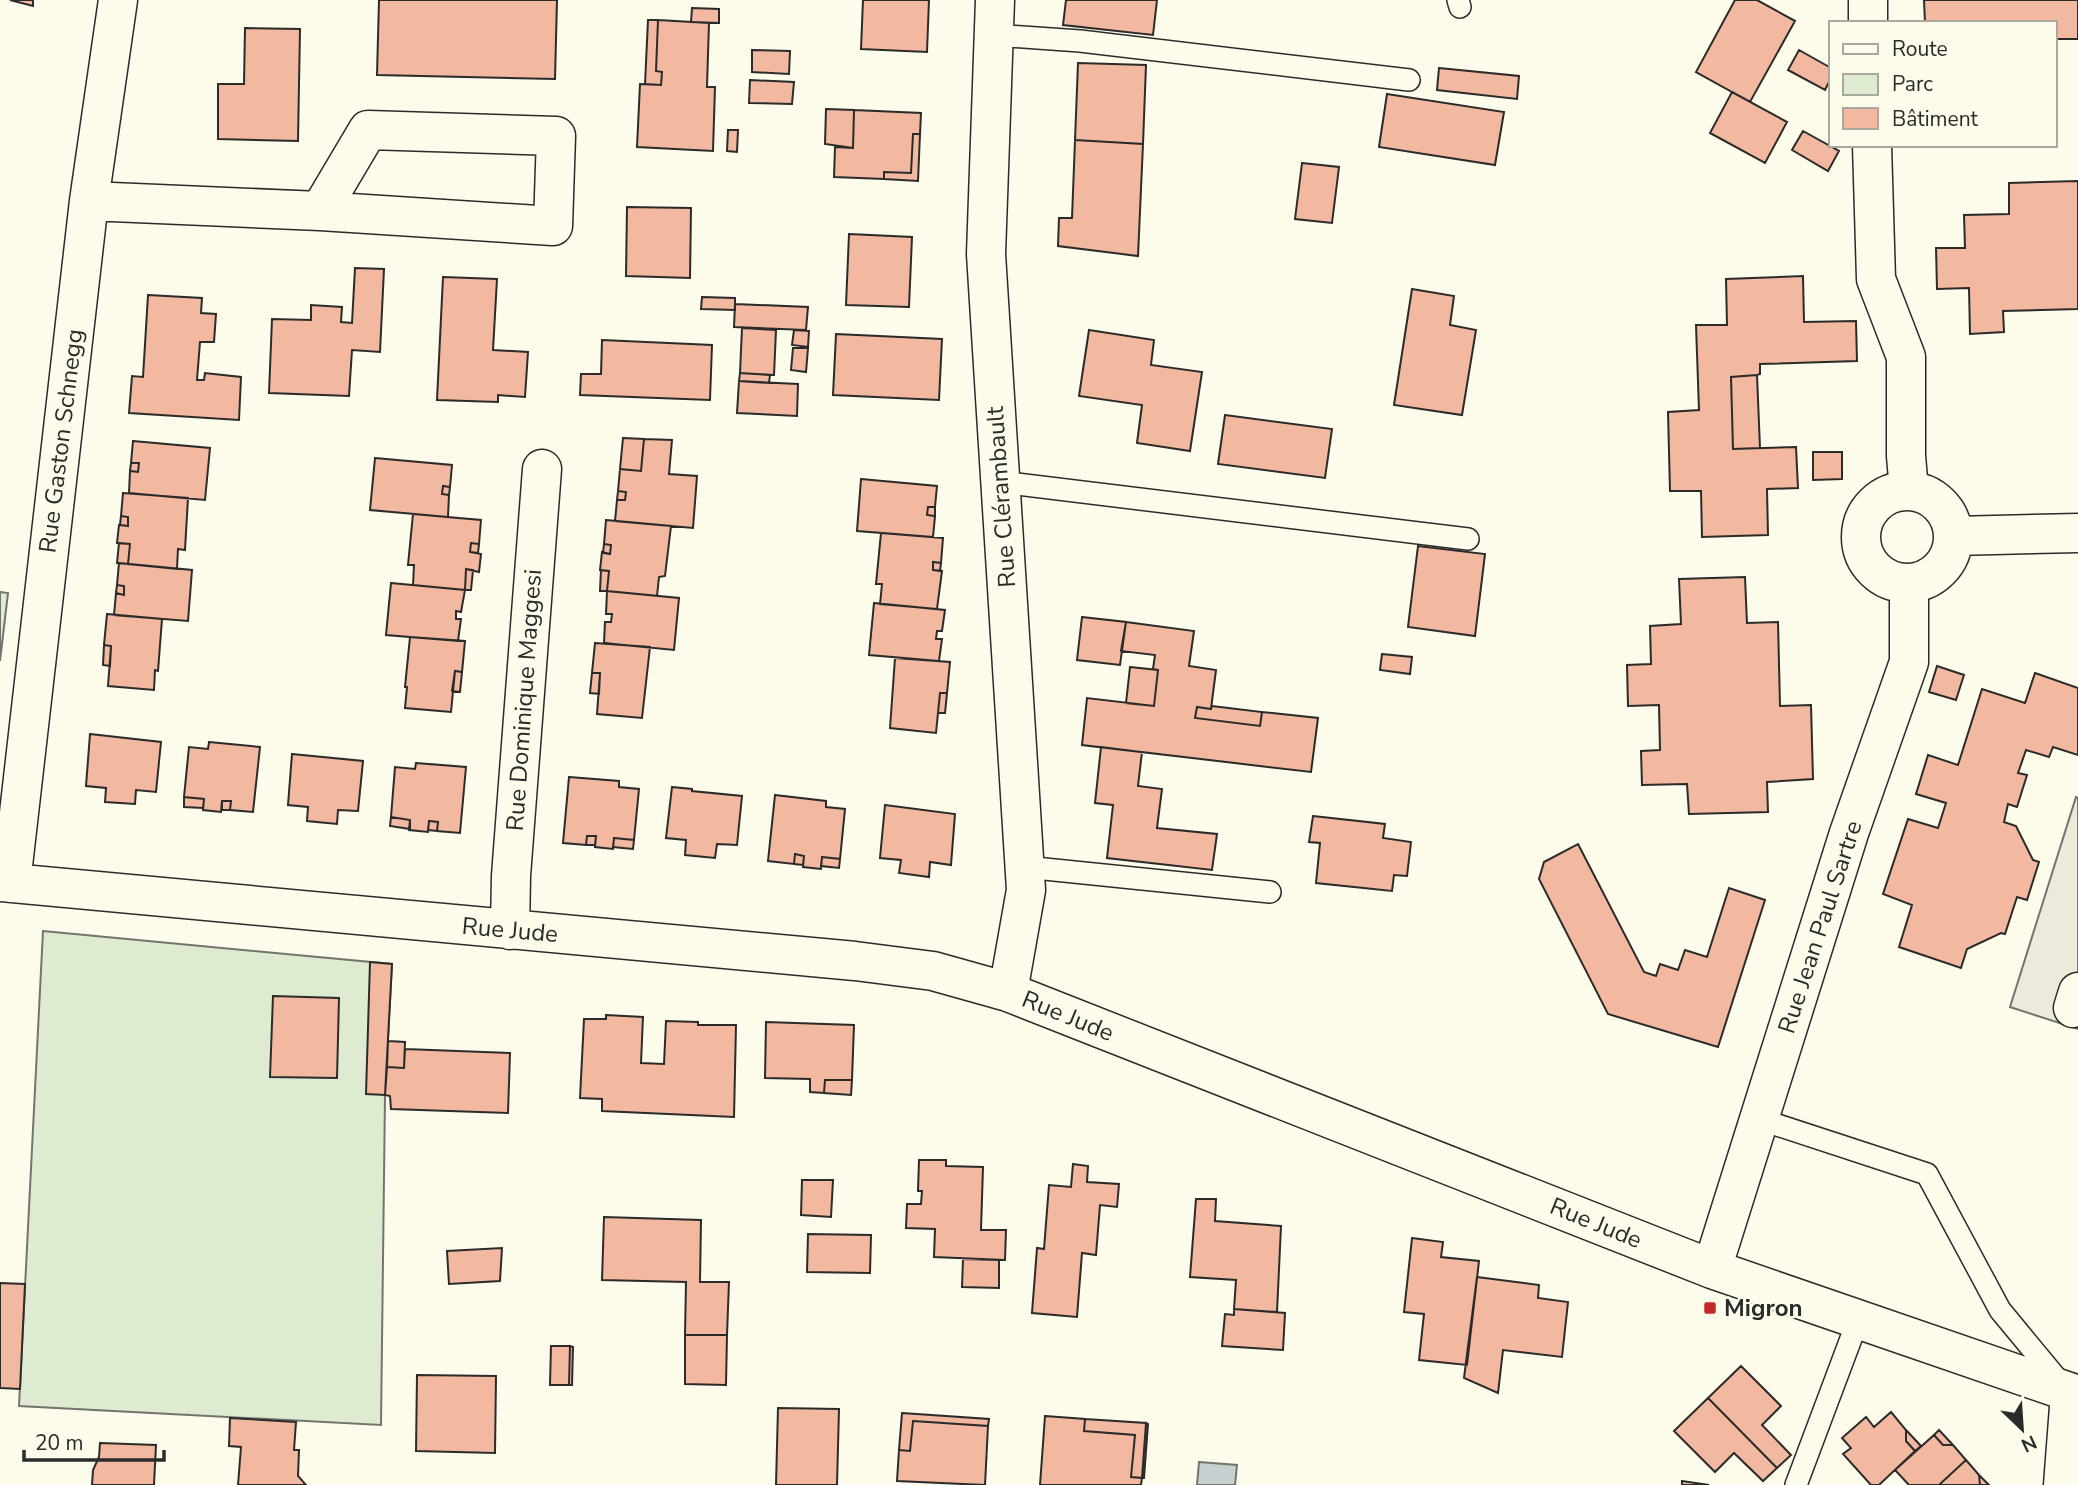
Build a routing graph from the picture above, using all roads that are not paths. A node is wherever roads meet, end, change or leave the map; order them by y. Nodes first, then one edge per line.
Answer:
1 (118, 0) edge
2 (1868, 0) edge
3 (994, 17) edge
4 (1868, 21) edge
5 (1409, 80) dead end
6 (1872, 147) edge
7 (89, 201) junction
8 (320, 211) junction
9 (542, 469) dead end
10 (999, 482) junction
11 (1909, 491) junction
12 (2078, 533) edge
13 (1954, 536) junction
14 (1468, 539) dead end
15 (1909, 584) junction
16 (1025, 867) junction
17 (5, 882) edge
18 (1270, 892) dead end
19 (510, 930) junction
20 (1008, 992) junction
21 (1759, 1119) junction
22 (1712, 1269) junction
23 (1858, 1320) junction
24 (2074, 1395) edge
25 (1796, 1485) edge
26 (2063, 1485) edge

1 - 7 street, Rue Gaston Schnegg
2 - 4 street
3 - 5 lane
3 - 10 street, Rue Clérambault
6 - 11 street
7 - 8 street
7 - 17 street, Rue Gaston Schnegg
8 - 8 street
9 - 19 street, Rue Dominique Maggesi
10 - 14 lane
10 - 16 street, Rue Clérambault
11 - 13 street
11 - 15 street
12 - 13 street
13 - 15 street
15 - 21 street, Rue Jean Paul Sartre
16 - 18 lane
16 - 20 street, Rue Clérambault
17 - 19 street, Rue Jude
19 - 20 street, Rue Jude
20 - 22 street, Rue Jude
21 - 22 street, Rue Jean Paul Sartre
21 - 24 lane
22 - 23 street, Rue Jude
23 - 24 street, Rue Jude
23 - 25 lane
24 - 26 street

